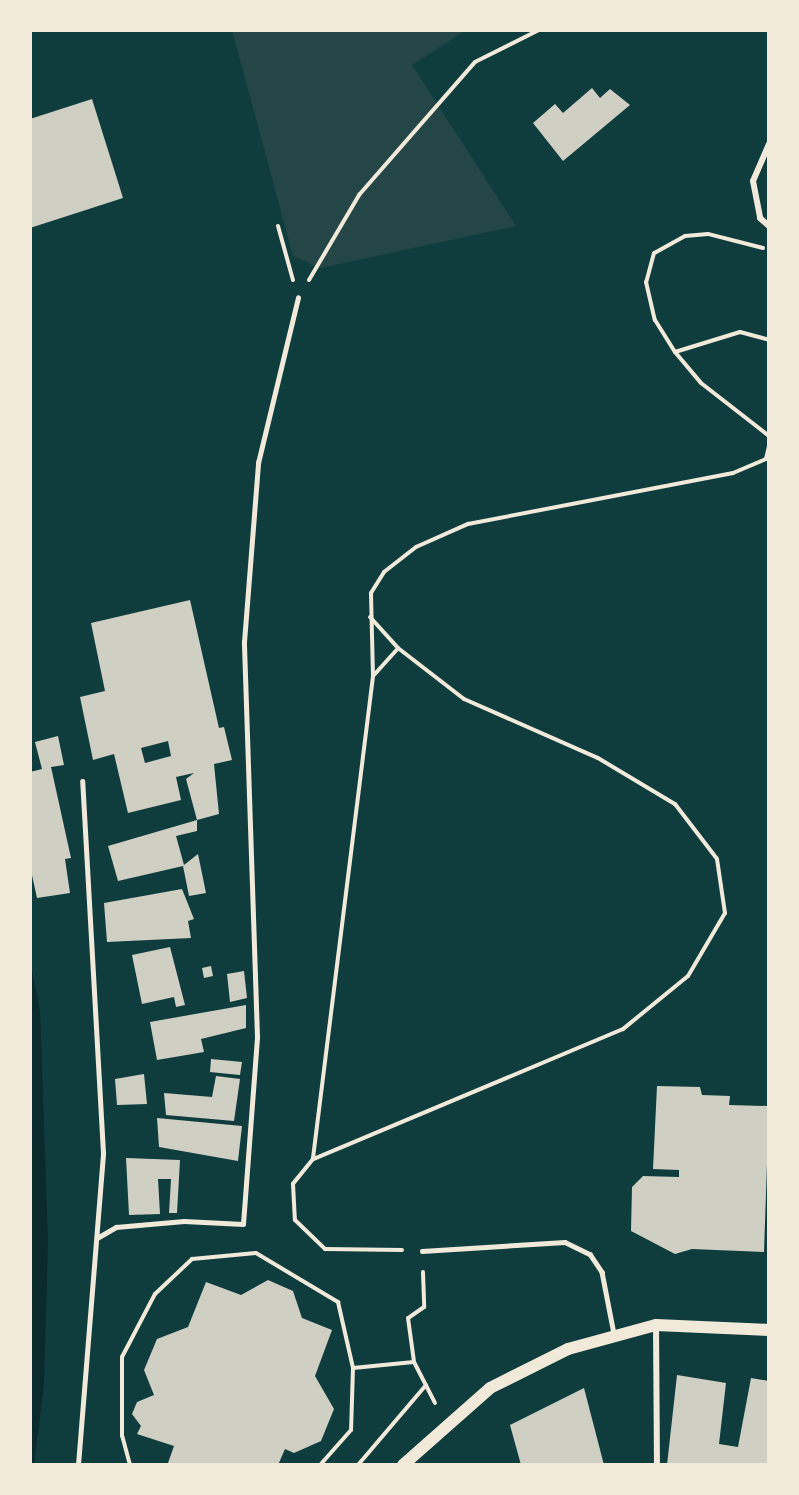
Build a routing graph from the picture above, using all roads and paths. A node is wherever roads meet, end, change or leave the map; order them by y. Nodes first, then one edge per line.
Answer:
1 (539, 30) edge
2 (769, 144) edge
3 (278, 226) dead end
4 (769, 226) edge
5 (760, 249) dead end
6 (298, 298) junction
7 (769, 340) edge
8 (675, 352) junction
9 (769, 436) edge
10 (769, 446) edge
11 (370, 617) junction
12 (398, 648) junction
13 (373, 676) junction
14 (82, 782) dead end
15 (313, 1159) junction
16 (97, 1238) junction
17 (422, 1251) joint
18 (423, 1282) dead end
19 (656, 1325) junction
20 (769, 1330) edge
21 (614, 1334) junction
22 (414, 1362) junction
23 (353, 1368) junction
24 (78, 1465) edge
25 (130, 1465) edge
26 (320, 1465) edge
27 (358, 1465) edge
28 (403, 1465) edge
29 (657, 1465) edge

1 - 6 path
2 - 4 street
3 - 6 path
5 - 8 path
6 - 16 lane
7 - 8 path
8 - 9 path
10 - 11 path
11 - 12 path
11 - 13 path
12 - 13 path
12 - 15 path
13 - 15 path
14 - 16 lane
15 - 17 path
16 - 24 lane
17 - 21 lane
18 - 22 path
19 - 20 main road
19 - 21 main road
19 - 29 street
21 - 28 main road
22 - 23 path
22 - 27 path
23 - 25 path
23 - 26 path

